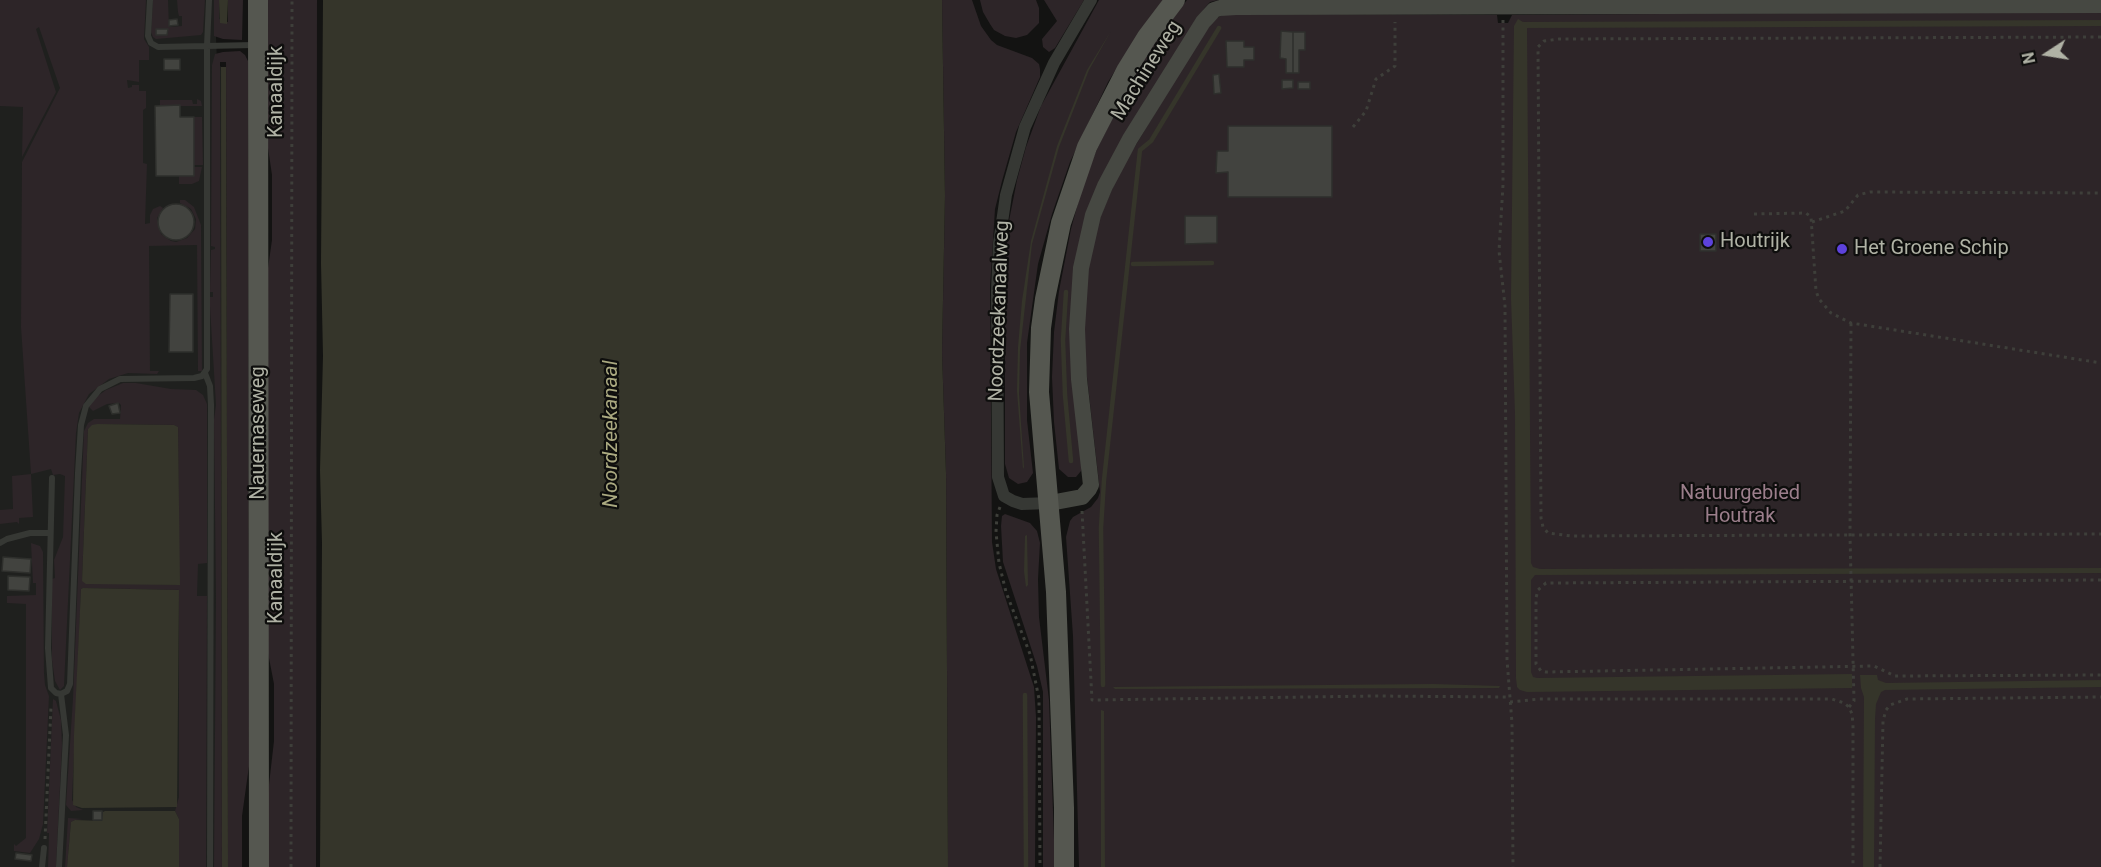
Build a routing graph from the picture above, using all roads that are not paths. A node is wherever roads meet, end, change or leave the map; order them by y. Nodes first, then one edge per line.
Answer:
1 (150, 0) edge
2 (209, 0) edge
3 (258, 0) edge
4 (1091, 0) edge
5 (1175, 0) edge
6 (2101, 4) edge
7 (258, 45) junction
8 (207, 46) junction
9 (205, 373) junction
10 (52, 478) dead end
11 (1050, 503) junction
12 (51, 533) junction
13 (0, 543) edge
14 (61, 694) junction
15 (44, 848) road end
16 (42, 867) edge
17 (59, 867) edge
18 (210, 867) edge
19 (259, 867) edge
20 (1064, 867) edge

1 - 8 lane
2 - 8 lane
3 - 7 main road, Nauernaseweg
4 - 11 street, Noordzeekanaalweg
5 - 11 main road
6 - 11 street, Machineweg
7 - 8 lane
7 - 19 main road, Nauernaseweg
8 - 9 lane
9 - 14 lane
9 - 18 lane
10 - 12 lane
11 - 20 main road
12 - 13 lane
12 - 14 lane
14 - 17 lane
15 - 16 lane

